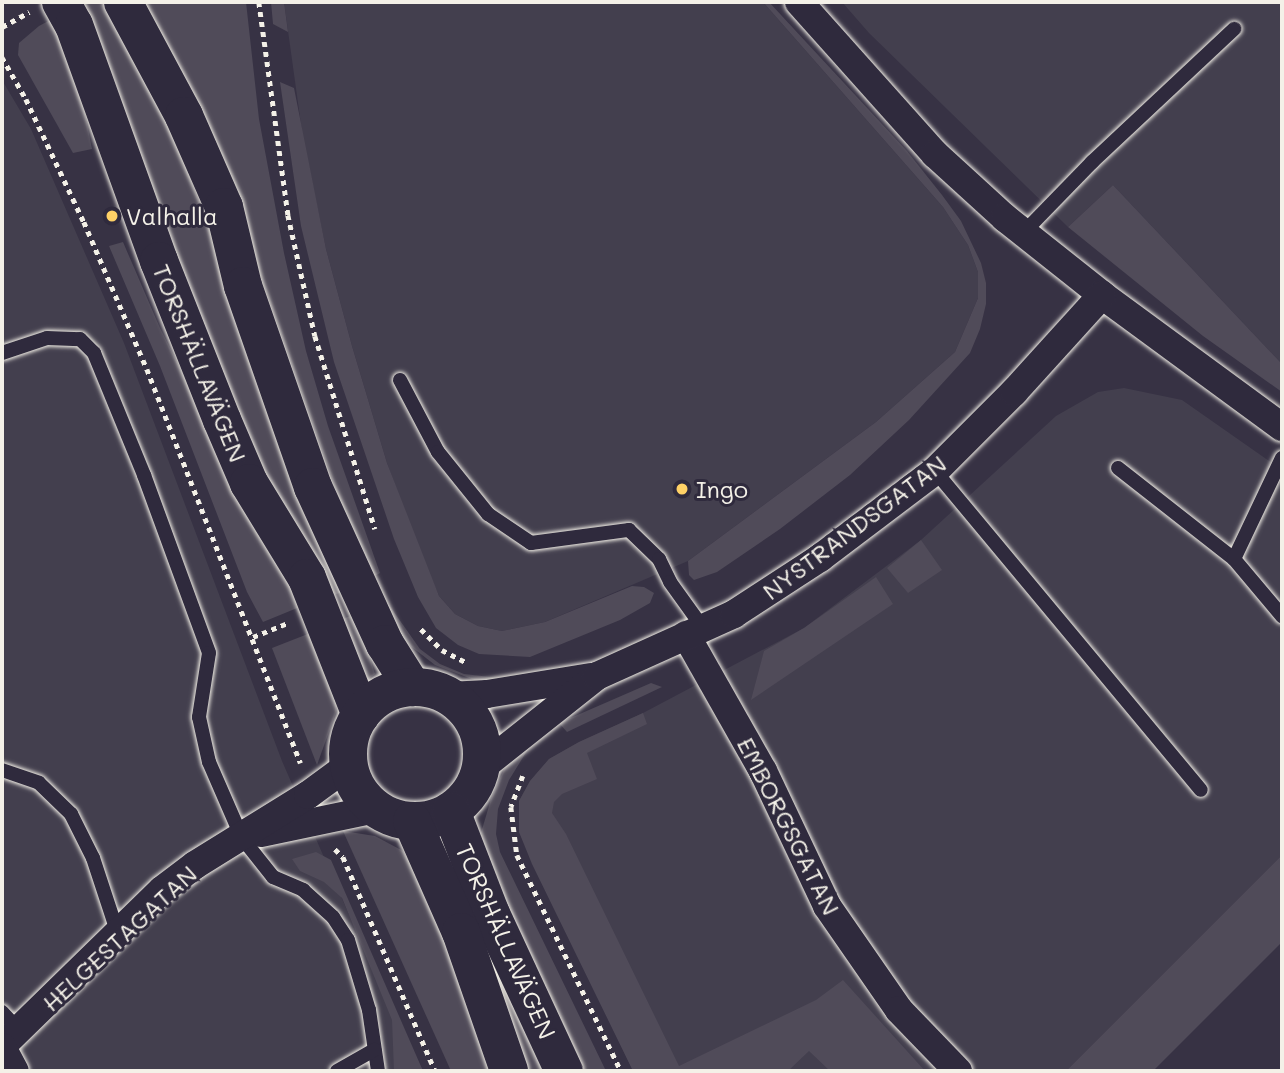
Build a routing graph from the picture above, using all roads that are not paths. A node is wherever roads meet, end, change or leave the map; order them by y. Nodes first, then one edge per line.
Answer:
1 (61, 2) edge
2 (123, 2) edge
3 (799, 2) edge
4 (1234, 29) dead end
5 (1023, 233) junction
6 (1101, 295) junction
7 (2, 353) edge
8 (400, 380) dead end
9 (1282, 427) edge
10 (1282, 458) edge
11 (1118, 468) dead end
12 (935, 471) junction
13 (1234, 559) junction
14 (1282, 616) edge
15 (695, 631) junction
16 (597, 676) junction
17 (430, 692) junction
18 (361, 715) junction
19 (349, 765) junction
20 (481, 768) junction
21 (2, 771) edge
22 (1201, 790) dead end
23 (313, 807) junction
24 (376, 809) junction
25 (451, 811) junction
26 (412, 821) junction
27 (242, 838) junction
28 (118, 934) junction
29 (6, 1034) edge
30 (374, 1050) junction
31 (15, 1071) edge
32 (337, 1071) edge
33 (378, 1071) edge
34 (509, 1071) edge
35 (564, 1071) edge
36 (958, 1071) edge

1 - 18 main road, TORSHÄLLAVÄGEN
2 - 17 main road
3 - 5 street
4 - 5 lane
5 - 6 street
6 - 9 street
6 - 12 street, NYSTRANDSGATAN
7 - 27 lane
8 - 15 lane
10 - 13 lane
11 - 13 lane
12 - 15 street, NYSTRANDSGATAN
12 - 22 lane
13 - 14 lane
15 - 16 street, NYSTRANDSGATAN
15 - 36 street, EMBORGSGATAN
16 - 17 street, NYSTRANDSGATAN
16 - 20 street, NYSTRANDSGATAN
17 - 18 main road
17 - 20 main road
18 - 19 main road
19 - 23 street, HELGESTAGATAN
19 - 24 main road
20 - 25 main road
21 - 28 lane
23 - 24 street, HELGESTAGATAN
23 - 27 street, HELGESTAGATAN
24 - 26 main road
25 - 26 main road
25 - 35 main road, TORSHÄLLAVÄGEN
26 - 34 main road, TORSHÄLLAVÄGEN
27 - 28 street, HELGESTAGATAN
27 - 30 lane
28 - 29 street, HELGESTAGATAN
29 - 31 street
30 - 32 lane
30 - 33 lane

